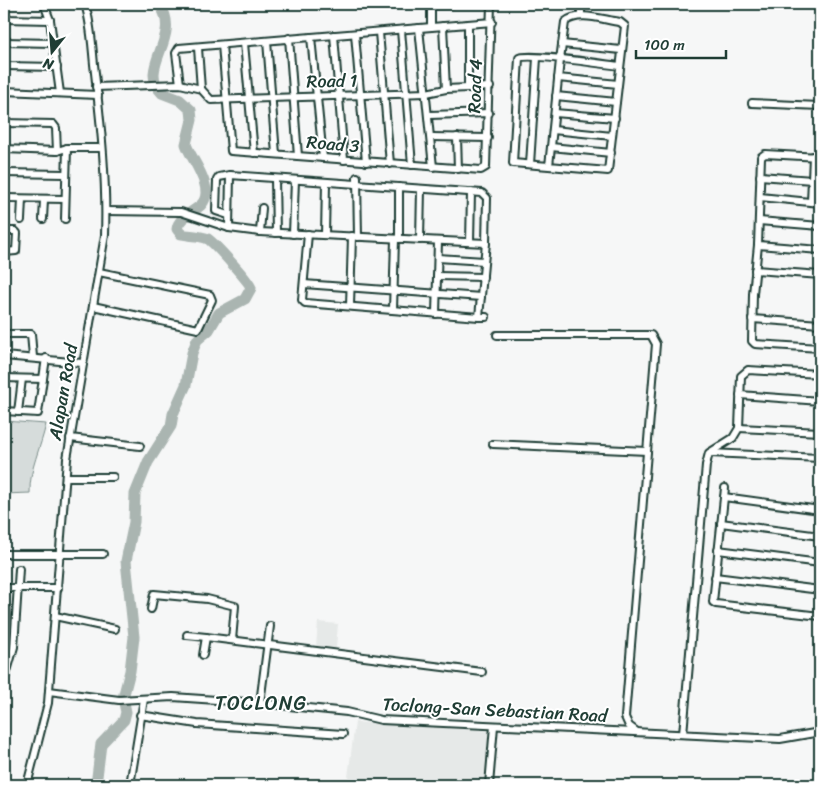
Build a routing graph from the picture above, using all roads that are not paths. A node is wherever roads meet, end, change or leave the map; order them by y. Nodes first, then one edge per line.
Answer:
1 (44, 4) edge
2 (85, 4) edge
3 (452, 4) edge
4 (491, 4) edge
5 (582, 4) edge
6 (646, 4) edge
7 (661, 4) edge
8 (431, 5) edge
9 (581, 16) junction
10 (4, 19) edge
11 (50, 20) junction
12 (492, 22) junction
13 (468, 24) junction
14 (443, 26) junction
15 (431, 27) junction
16 (420, 28) junction
17 (401, 30) junction
18 (379, 32) junction
19 (355, 34) junction
20 (334, 35) junction
21 (311, 37) junction
22 (289, 38) junction
23 (267, 41) junction
24 (4, 42) edge
25 (53, 43) junction
26 (244, 43) junction
27 (562, 44) junction
28 (222, 45) junction
29 (198, 48) junction
30 (621, 50) junction
31 (537, 58) junction
32 (560, 60) junction
33 (4, 66) edge
34 (620, 66) junction
35 (57, 67) junction
36 (558, 78) junction
37 (180, 84) junction
38 (618, 84) junction
39 (96, 87) junction
40 (490, 87) junction
41 (468, 88) junction
42 (201, 89) junction
43 (446, 89) junction
44 (4, 92) edge
45 (60, 93) junction
46 (406, 93) junction
47 (426, 93) junction
48 (384, 94) junction
49 (98, 95) junction
50 (317, 96) junction
51 (339, 96) junction
52 (360, 96) junction
53 (556, 96) junction
54 (272, 97) junction
55 (294, 97) junction
56 (250, 99) junction
57 (227, 100) junction
58 (616, 102) junction
59 (752, 104) dead end
60 (820, 106) edge
61 (489, 113) junction
62 (555, 113) junction
63 (430, 115) junction
64 (615, 118) junction
65 (4, 123) edge
66 (553, 130) junction
67 (612, 136) junction
68 (431, 137) junction
69 (457, 137) junction
70 (488, 138) junction
71 (551, 147) junction
72 (67, 148) junction
73 (102, 148) junction
74 (4, 149) edge
75 (57, 151) junction
76 (254, 153) junction
77 (611, 153) junction
78 (276, 154) junction
79 (298, 156) junction
80 (817, 157) edge
81 (323, 158) junction
82 (344, 160) junction
83 (366, 162) junction
84 (390, 164) junction
85 (530, 164) junction
86 (412, 166) junction
87 (549, 166) junction
88 (433, 167) junction
89 (458, 169) junction
90 (484, 169) joint
91 (4, 173) edge
92 (65, 174) junction
93 (230, 175) junction
94 (760, 176) junction
95 (275, 179) junction
96 (295, 180) junction
97 (358, 180) junction
98 (812, 180) junction
99 (326, 183) junction
100 (399, 187) junction
101 (421, 189) junction
102 (470, 192) junction
103 (760, 197) junction
104 (4, 198) edge
105 (22, 199) junction
106 (65, 199) junction
107 (44, 200) junction
108 (811, 202) junction
109 (820, 203) edge
110 (262, 208) dead end
111 (106, 211) junction
112 (228, 215) junction
113 (42, 219) dead end
114 (21, 220) dead end
115 (65, 220) dead end
116 (759, 221) junction
117 (820, 226) edge
118 (229, 228) junction
119 (4, 231) edge
120 (260, 232) junction
121 (276, 233) junction
122 (293, 234) junction
123 (308, 234) junction
124 (325, 235) junction
125 (354, 236) junction
126 (397, 239) junction
127 (420, 240) junction
128 (438, 241) junction
129 (470, 242) junction
130 (486, 243) junction
131 (758, 245) junction
132 (820, 250) edge
133 (4, 252) edge
134 (438, 258) junction
135 (484, 261) junction
136 (755, 270) junction
137 (99, 272) junction
138 (820, 275) edge
139 (437, 276) junction
140 (483, 277) junction
141 (304, 284) junction
142 (350, 288) junction
143 (394, 292) junction
144 (436, 294) junction
145 (481, 297) junction
146 (93, 306) junction
147 (350, 306) junction
148 (393, 310) junction
149 (436, 314) junction
150 (752, 319) junction
151 (820, 324) edge
152 (4, 334) edge
153 (497, 336) dead end
154 (820, 348) edge
155 (4, 356) edge
156 (33, 357) junction
157 (46, 358) junction
158 (82, 363) junction
159 (820, 374) edge
160 (4, 378) edge
161 (22, 379) junction
162 (43, 379) junction
163 (740, 394) junction
164 (820, 401) edge
165 (4, 411) edge
166 (18, 412) junction
167 (740, 428) junction
168 (820, 432) edge
169 (70, 438) junction
170 (493, 444) dead end
171 (140, 446) dead end
172 (647, 451) junction
173 (709, 454) junction
174 (820, 458) edge
175 (66, 477) junction
176 (113, 477) dead end
177 (725, 488) dead end
178 (724, 497) junction
179 (820, 510) edge
180 (721, 523) junction
181 (820, 536) edge
182 (718, 550) junction
183 (61, 553) junction
184 (4, 554) edge
185 (103, 554) dead end
186 (820, 563) edge
187 (19, 568) dead end
188 (715, 577) junction
189 (4, 588) edge
190 (18, 588) junction
191 (58, 588) junction
192 (820, 590) edge
193 (151, 609) dead end
194 (55, 616) junction
195 (820, 616) edge
196 (270, 626) dead end
197 (115, 628) dead end
198 (187, 635) dead end
199 (206, 637) junction
200 (232, 640) junction
201 (267, 644) junction
202 (203, 654) dead end
203 (482, 672) dead end
204 (4, 682) edge
205 (49, 691) junction
206 (144, 699) junction
207 (260, 703) junction
208 (140, 714) junction
209 (494, 726) junction
210 (638, 732) junction
211 (820, 732) edge
212 (343, 734) dead end
213 (683, 734) junction
214 (27, 785) edge
215 (130, 785) edge
216 (489, 785) edge

1 - 11 street
2 - 39 street, Alapan Road
3 - 8 street
4 - 12 street, Road 4
5 - 9 street
6 - 7 street
8 - 15 street
9 - 27 street
9 - 30 street
10 - 11 street
11 - 25 street
12 - 13 street
12 - 40 street, Road 4
13 - 14 street
13 - 41 street
14 - 15 street
14 - 43 street
15 - 16 street
16 - 17 street
16 - 47 street
17 - 18 street
17 - 46 street
18 - 19 street
18 - 48 street
19 - 20 street
19 - 52 street
20 - 21 street
20 - 51 street
21 - 22 street
21 - 50 street
22 - 23 street
22 - 55 street
23 - 26 street
23 - 54 street
24 - 25 street
25 - 35 street
26 - 28 street
26 - 56 street
27 - 30 street
27 - 32 street
28 - 29 street
28 - 57 street
29 - 37 street
29 - 42 street
30 - 34 street
31 - 32 street
31 - 85 street
31 - 85 street
32 - 34 street
32 - 36 street
33 - 35 street
34 - 38 street
35 - 45 street
36 - 38 street
36 - 53 street
37 - 39 street, Road 1
37 - 42 street, Road 1
38 - 58 street
39 - 49 street, Alapan Road
40 - 41 street, Road 1
40 - 61 street, Road 4
41 - 43 street, Road 1
42 - 57 street, Road 1
43 - 47 street, Road 1
44 - 45 street
45 - 49 street
46 - 47 street, Road 1
46 - 48 street, Road 1
46 - 86 street
47 - 63 street
48 - 52 street, Road 1
48 - 84 street
49 - 73 street, Alapan Road
50 - 51 street, Road 1
50 - 55 street, Road 1
50 - 81 street
51 - 52 street, Road 1
51 - 82 street
52 - 83 street
53 - 58 street
53 - 62 street
54 - 55 street, Road 1
54 - 56 street, Road 1
54 - 78 street
55 - 79 street
56 - 57 street, Road 1
56 - 76 street
57 - 76 street, Road 3
58 - 64 street
59 - 60 street
61 - 63 street
61 - 70 street, Road 4
62 - 64 street
62 - 66 street
63 - 68 street
64 - 67 street
65 - 75 street
66 - 67 street
66 - 71 street
67 - 77 street
68 - 69 street
68 - 88 street
69 - 70 street
69 - 89 street
70 - 90 street, Road 4
71 - 77 street
71 - 87 street
72 - 73 street
72 - 75 street
72 - 92 street
73 - 111 street, Alapan Road
74 - 75 street
76 - 78 street, Road 3
77 - 87 street
78 - 79 street, Road 3
79 - 81 street, Road 3
80 - 94 street
80 - 98 street
81 - 82 street, Road 3
82 - 83 street, Road 3
83 - 84 street, Road 3
84 - 86 street, Road 3
85 - 87 street
86 - 88 street, Road 3
88 - 89 street, Road 3
89 - 90 street, Road 3
91 - 92 street
92 - 106 street
93 - 95 street
93 - 112 street
93 - 112 street
94 - 98 street
94 - 103 street
95 - 96 street
95 - 121 street
96 - 99 street
96 - 122 street
97 - 99 street
97 - 100 street
97 - 125 street
98 - 108 street
99 - 124 street
100 - 101 street
100 - 126 street
101 - 102 street
101 - 127 street
102 - 129 street
102 - 130 street
103 - 108 street
103 - 116 street
104 - 105 street
105 - 107 street
105 - 114 street
106 - 107 street
106 - 115 street
107 - 113 street
108 - 109 street
110 - 120 street
111 - 118 street
111 - 137 street, Alapan Road
112 - 118 street
116 - 117 street
116 - 131 street
118 - 120 street
119 - 133 street
120 - 121 street
121 - 122 street
122 - 123 street
123 - 124 street
123 - 141 street
124 - 125 street
125 - 126 street
125 - 142 street
126 - 127 street
126 - 143 street
127 - 128 street
128 - 129 street
128 - 134 street
129 - 130 street
130 - 135 street
131 - 132 street
131 - 136 street
134 - 135 street
134 - 139 street
135 - 140 street
136 - 138 street
136 - 150 street
137 - 146 street, Alapan Road
137 - 146 street
139 - 140 street
139 - 144 street
140 - 145 street
141 - 142 street
141 - 147 street
142 - 143 street
142 - 147 street
143 - 144 street
143 - 148 street
144 - 145 street
144 - 149 street
145 - 149 street
146 - 158 street, Alapan Road
147 - 148 street
148 - 149 street
150 - 151 street
150 - 154 street
152 - 156 street
153 - 172 street
155 - 156 street
156 - 157 street
157 - 158 street
157 - 162 street
158 - 169 street, Alapan Road
159 - 163 street
160 - 161 street
161 - 162 street
161 - 166 street
162 - 166 street
163 - 164 street
163 - 167 street
165 - 166 street
167 - 168 street
167 - 173 street
169 - 171 street
169 - 175 street, Alapan Road
170 - 172 street
172 - 210 street
173 - 174 street
173 - 213 street
175 - 176 street
175 - 183 street, Alapan Road
177 - 178 street
178 - 179 street
178 - 180 street
180 - 181 street
180 - 182 street
182 - 186 street
182 - 188 street
183 - 184 street
183 - 185 street
183 - 191 street, Alapan Road
187 - 190 street
188 - 192 street
188 - 195 street
189 - 190 street
190 - 191 street
190 - 204 street
191 - 194 street, Alapan Road
193 - 200 street
194 - 197 street
194 - 205 street, Alapan Road
196 - 201 street
198 - 199 street
199 - 200 street
199 - 202 street
200 - 201 street
201 - 203 street
201 - 207 street
205 - 206 street, Toclong-San Sebastian Road
205 - 214 street, Alapan Road
206 - 207 street, Toclong-San Sebastian Road
206 - 208 street
207 - 209 street, Toclong-San Sebastian Road
208 - 212 street
208 - 215 street
209 - 210 street, Toclong-San Sebastian Road
209 - 216 street
210 - 213 street, Toclong-San Sebastian Road
211 - 213 street, Toclong-San Sebastian Road

